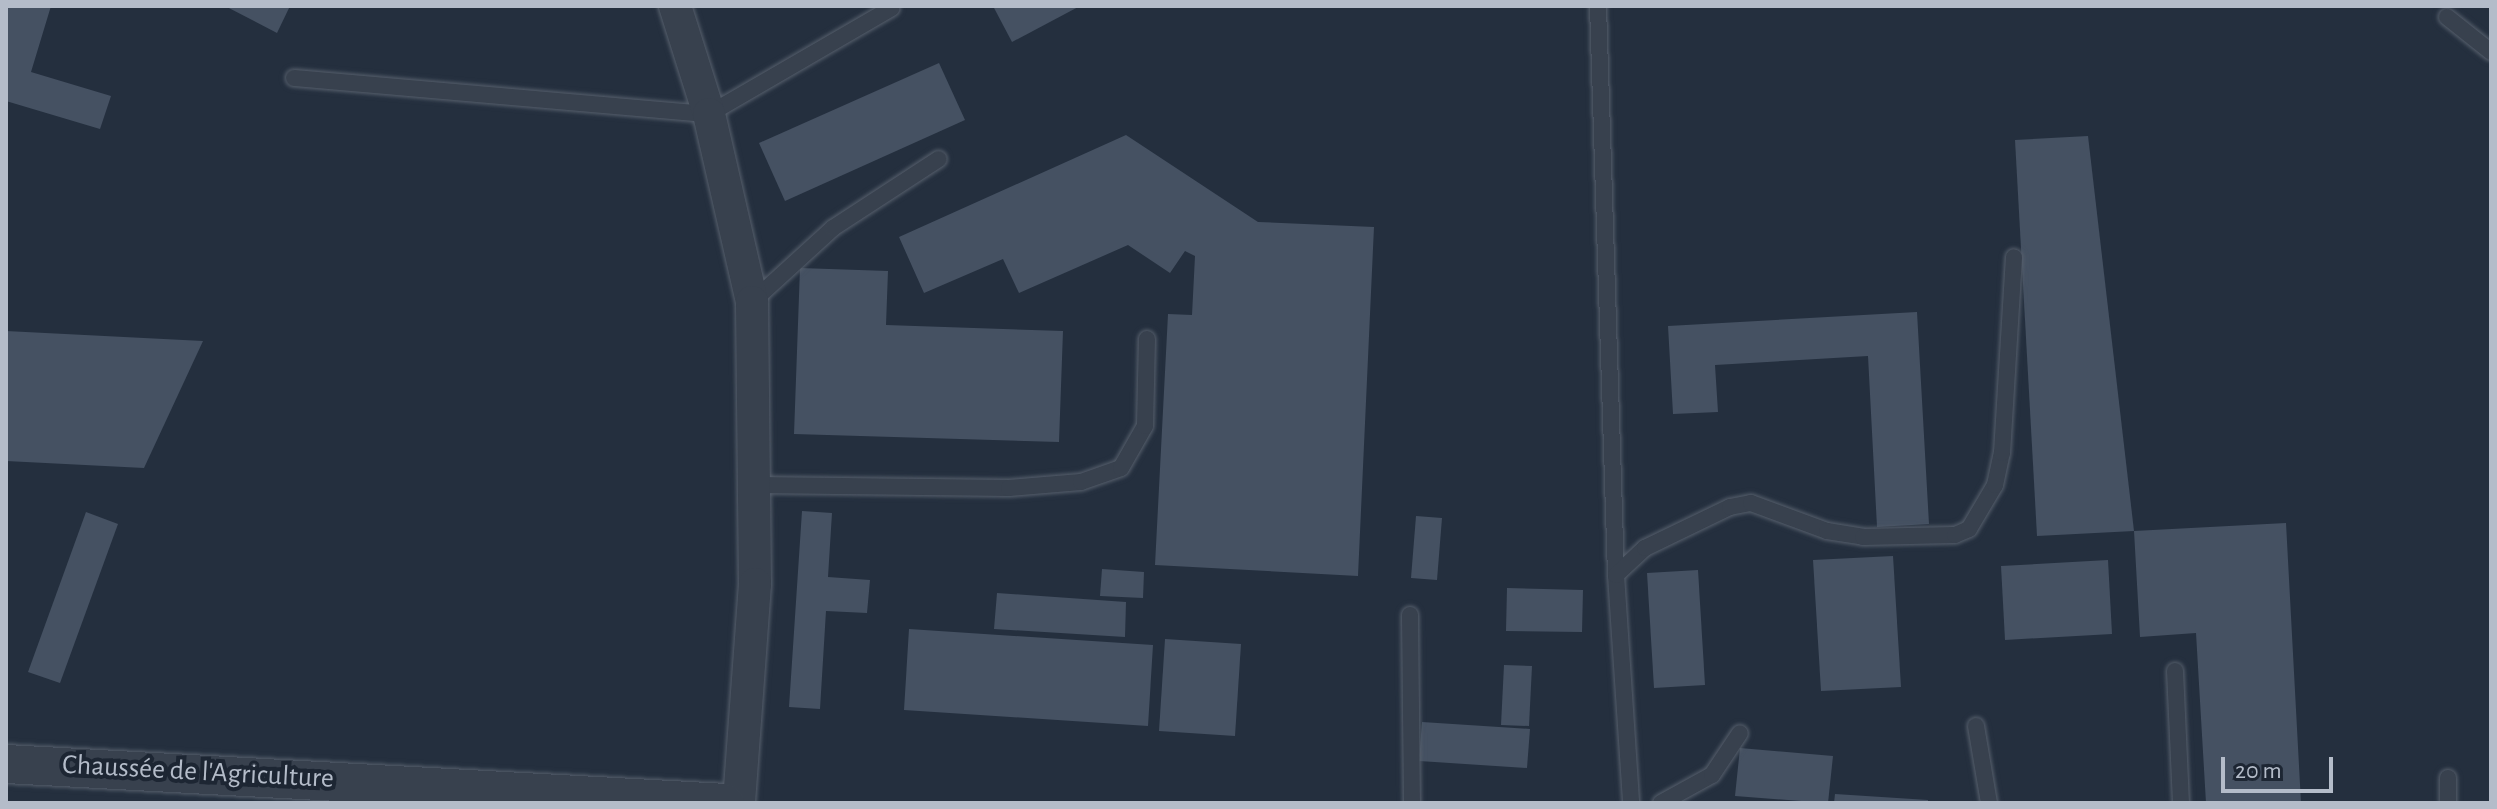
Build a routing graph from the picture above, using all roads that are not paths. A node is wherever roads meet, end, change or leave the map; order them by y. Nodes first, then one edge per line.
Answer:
1 (675, 6) edge
2 (1598, 6) edge
3 (892, 8) edge
4 (2447, 17) dead end
5 (2491, 52) edge
6 (294, 78) dead end
7 (709, 114) junction
8 (939, 159) dead end
9 (2014, 257) dead end
10 (752, 302) junction
11 (1147, 339) dead end
12 (756, 485) junction
13 (1616, 575) junction
14 (1410, 615) dead end
15 (2175, 671) dead end
16 (1976, 726) dead end
17 (1740, 733) dead end
18 (6, 764) edge
19 (2448, 778) dead end
20 (725, 803) edge
21 (739, 803) edge
22 (1412, 803) edge
23 (1631, 803) edge
24 (1661, 803) edge
25 (1989, 803) edge
26 (2181, 803) edge
27 (2448, 803) edge

1 - 7 street
2 - 13 lane
3 - 7 lane
4 - 5 lane
6 - 7 lane
7 - 10 street
8 - 10 lane
9 - 13 lane
10 - 12 street
11 - 12 lane
12 - 21 street
13 - 23 lane
14 - 22 lane
15 - 26 lane
16 - 25 lane
17 - 24 lane
18 - 20 street, Chaussée de l'Agriculture
19 - 27 lane

